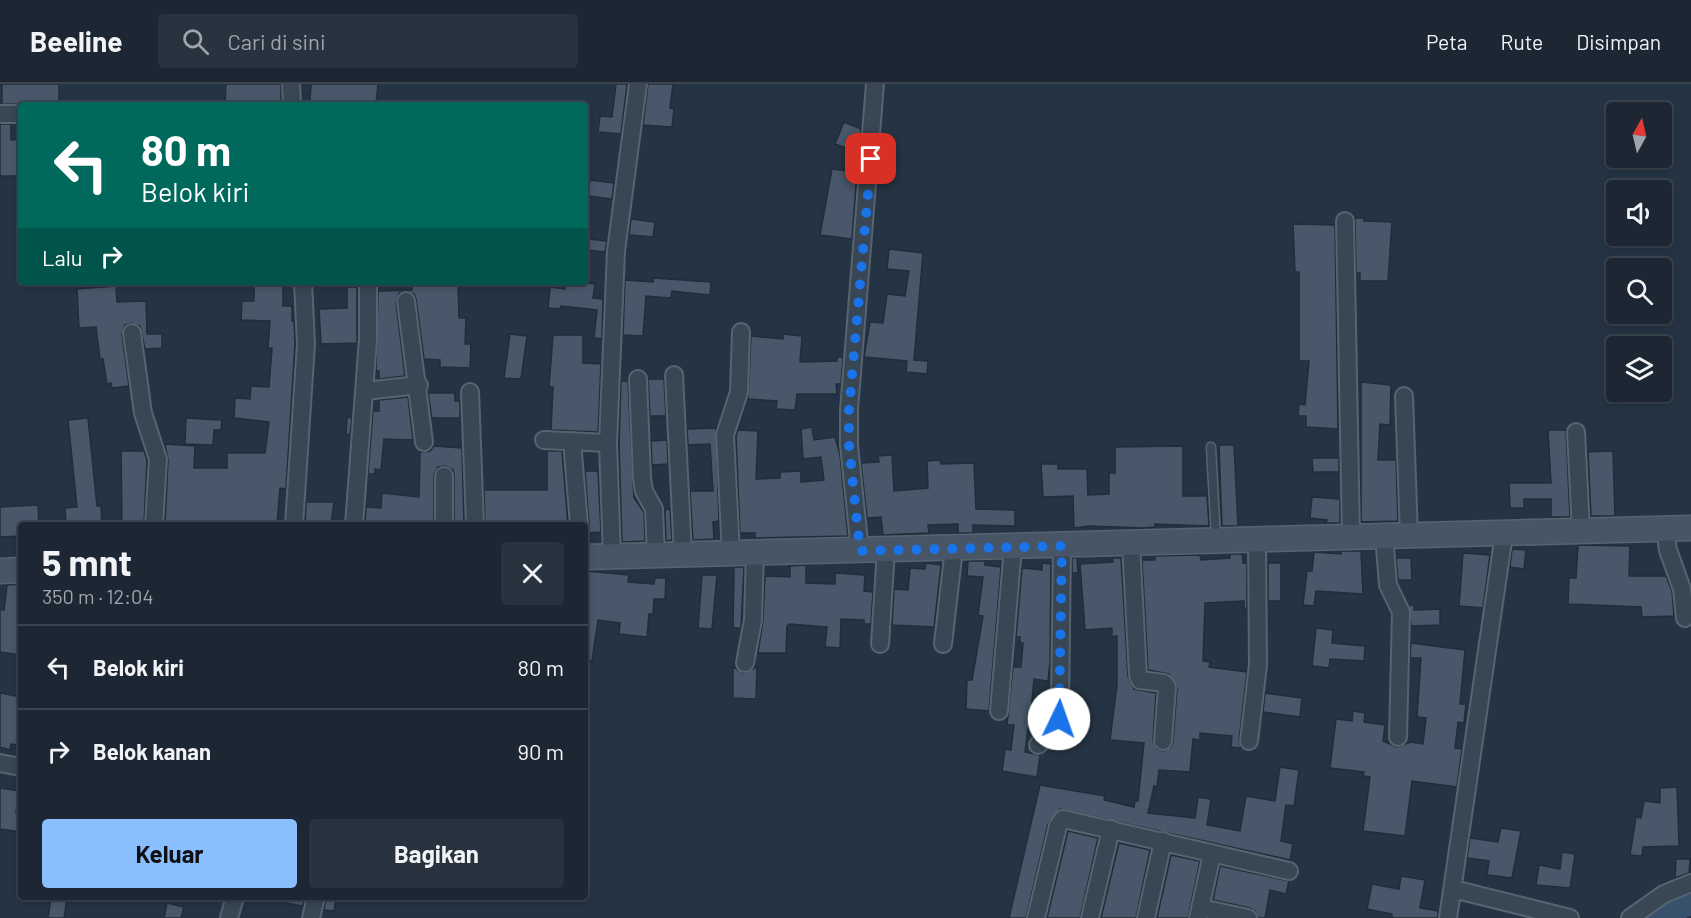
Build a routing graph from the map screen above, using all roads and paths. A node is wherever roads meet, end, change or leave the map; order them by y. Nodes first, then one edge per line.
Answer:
1 (291, 84) edge
2 (638, 84) edge
3 (875, 84) edge
4 (292, 102) edge
5 (0, 114) edge
6 (18, 114) dead end
7 (1345, 221) dead end
8 (303, 285) edge
9 (368, 285) edge
10 (406, 300) dead end
11 (741, 332) dead end
12 (132, 333) dead end
13 (674, 375) dead end
14 (638, 379) dead end
15 (419, 385) junction
16 (365, 391) junction
17 (470, 392) dead end
18 (1404, 396) dead end
19 (1576, 432) dead end
20 (544, 440) dead end
21 (572, 441) junction
22 (424, 442) dead end
23 (608, 443) junction
24 (1211, 447) dead end
25 (444, 476) dead end
26 (154, 522) edge
27 (294, 522) edge
28 (354, 522) edge
29 (444, 522) edge
30 (475, 522) edge
31 (579, 522) edge
32 (1691, 528) edge
33 (1665, 529) junction
34 (1581, 531) junction
35 (1504, 534) junction
36 (1384, 536) junction
37 (1409, 536) junction
38 (1351, 537) junction
39 (1257, 540) junction
40 (1217, 541) junction
41 (1131, 544) junction
42 (1013, 546) junction
43 (1062, 546) junction
44 (954, 548) junction
45 (886, 550) junction
46 (860, 551) junction
47 (743, 554) junction
48 (683, 555) junction
49 (656, 556) junction
50 (588, 557) edge
51 (612, 557) junction
52 (18, 570) edge
53 (0, 571) edge
54 (1685, 618) dead end
55 (880, 644) dead end
56 (943, 644) dead end
57 (745, 663) dead end
58 (999, 711) dead end
59 (1398, 737) dead end
60 (1163, 741) dead end
61 (1249, 741) dead end
62 (1038, 745) dead end
63 (0, 763) edge
64 (18, 766) edge
65 (1111, 829) junction
66 (1162, 842) junction
67 (1212, 854) junction
68 (1289, 871) dead end
69 (1691, 883) edge
70 (1453, 889) junction
71 (234, 900) edge
72 (315, 900) edge
73 (1200, 913) edge
74 (229, 918) edge
75 (311, 918) edge
76 (1036, 918) edge
77 (1090, 918) edge
78 (1146, 918) edge
79 (1248, 918) edge
80 (1448, 918) edge
81 (1570, 918) edge
82 (1630, 918) edge

1 - 4 street
2 - 23 street
3 - 46 street
5 - 6 street
7 - 38 street
8 - 27 street
9 - 16 street
10 - 15 street
11 - 47 street
12 - 26 street
13 - 48 street
14 - 49 street
15 - 16 street
15 - 22 street
16 - 28 street
17 - 30 street
18 - 37 street
19 - 34 street
20 - 21 street
21 - 23 street
21 - 31 street
23 - 51 street
24 - 40 lane
25 - 29 street
32 - 33 street
33 - 34 street
33 - 54 street
34 - 35 street
35 - 37 street
35 - 70 street
36 - 37 street
36 - 38 street
36 - 59 street
38 - 39 street
39 - 40 street
39 - 61 street
40 - 41 street
41 - 43 street
41 - 60 street
42 - 43 street
42 - 44 street
42 - 58 street
43 - 62 street
44 - 45 street
44 - 56 street
45 - 46 street
45 - 55 street
46 - 47 street
47 - 48 street
47 - 57 street
48 - 49 street
49 - 51 street
50 - 51 street
52 - 53 street
63 - 64 street
65 - 66 street
65 - 76 street
65 - 77 street
66 - 67 street
66 - 78 street
67 - 68 street
67 - 73 street
69 - 82 street
70 - 80 street
70 - 81 street
71 - 74 street
72 - 75 street
73 - 79 street

